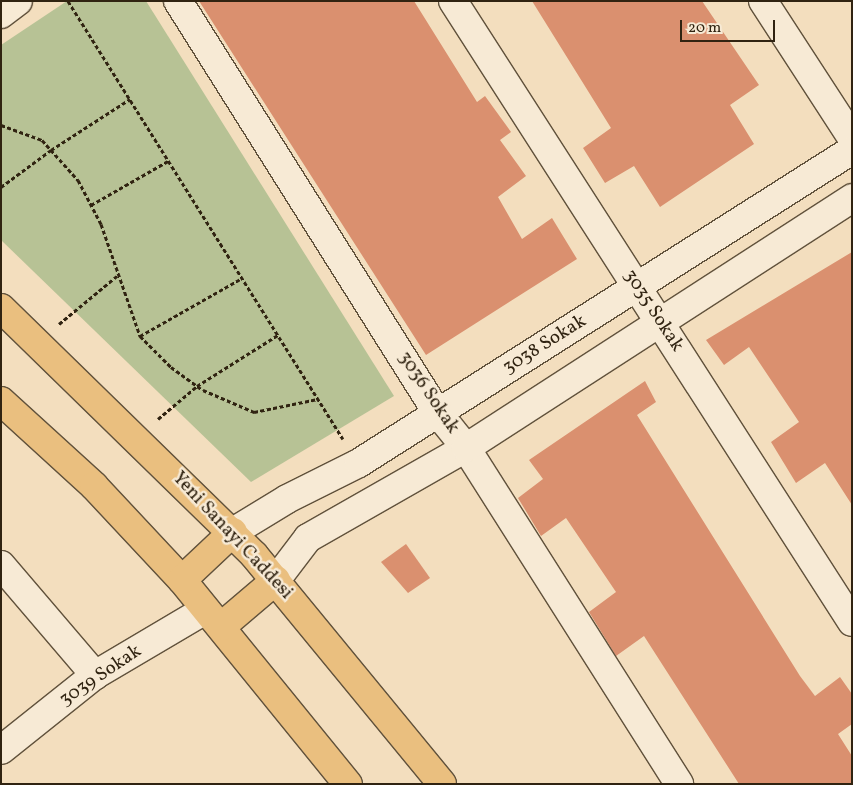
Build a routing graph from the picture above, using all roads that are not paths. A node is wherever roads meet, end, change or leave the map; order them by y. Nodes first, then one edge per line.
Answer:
1 (18, 1) edge
2 (178, 1) edge
3 (452, 1) edge
4 (763, 1) edge
5 (1, 14) edge
6 (852, 138) edge
7 (852, 150) edge
8 (852, 198) edge
9 (638, 287) junction
10 (1, 308) edge
11 (659, 320) junction
12 (1, 401) edge
13 (437, 412) junction
14 (466, 448) junction
15 (233, 532) junction
16 (1, 565) edge
17 (182, 580) junction
18 (276, 580) junction
19 (213, 618) junction
20 (852, 622) edge
21 (95, 675) junction
22 (1, 750) edge
23 (348, 784) edge
24 (442, 784) edge
25 (679, 784) edge

1 - 5 lane
2 - 13 lane, 3036 Sokak
3 - 9 lane, 3035 Sokak
4 - 6 lane
7 - 9 lane, 3038 Sokak
8 - 11 lane
9 - 11 lane, 3035 Sokak
9 - 13 lane, 3038 Sokak
10 - 15 main road, Yeni Sanayi Caddesi
11 - 14 lane
11 - 20 lane, 3035 Sokak
12 - 17 main road
13 - 14 lane, 3036 Sokak
13 - 15 lane, 3038 Sokak
14 - 18 lane
14 - 25 lane, 3036 Sokak
15 - 17 main road
15 - 18 main road, Yeni Sanayi Caddesi
16 - 21 lane
17 - 19 main road
18 - 19 main road
18 - 24 main road, Yeni Sanayi Caddesi
19 - 21 lane, 3039 Sokak
19 - 23 main road
21 - 22 lane, 3039 Sokak

